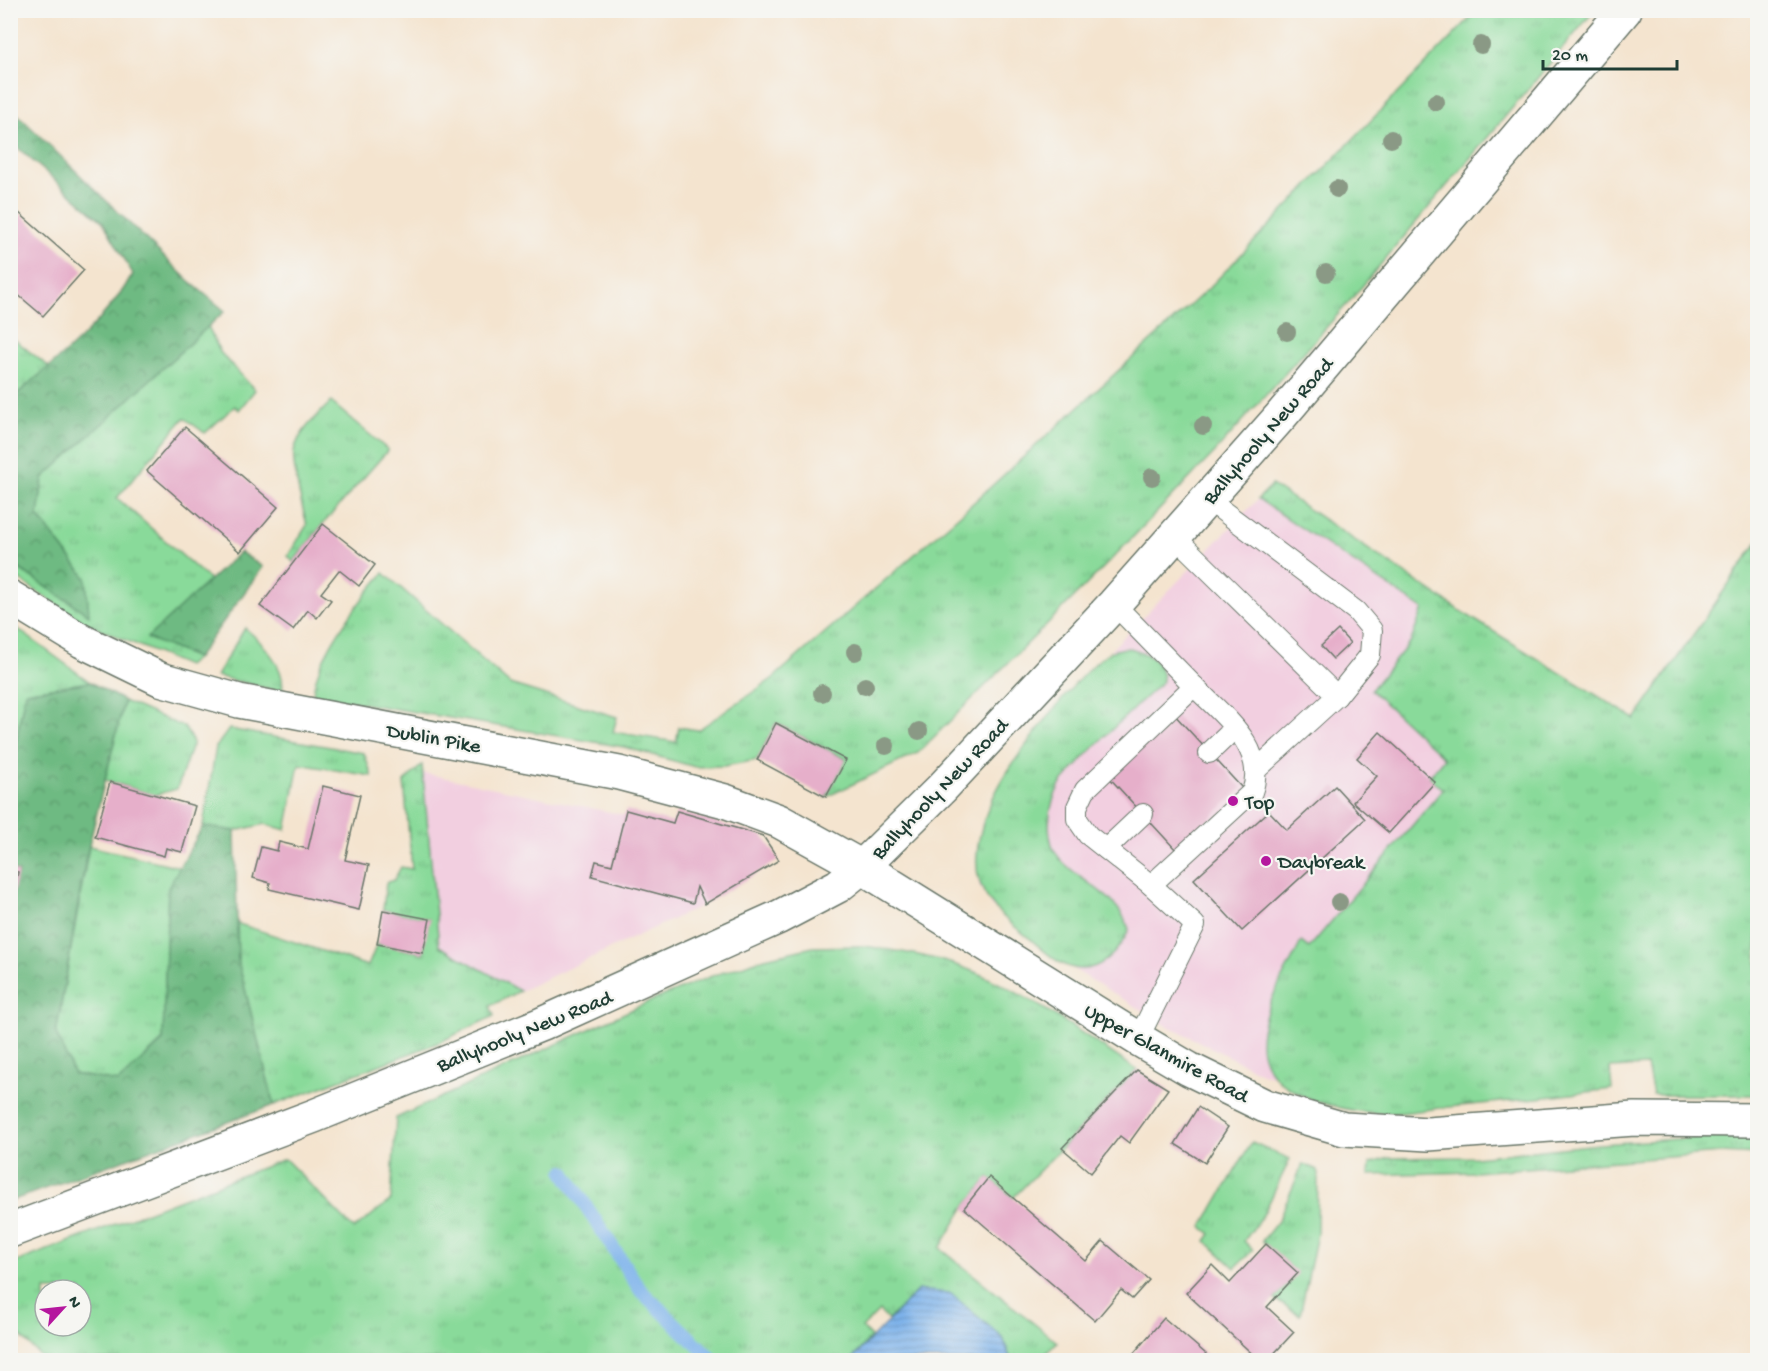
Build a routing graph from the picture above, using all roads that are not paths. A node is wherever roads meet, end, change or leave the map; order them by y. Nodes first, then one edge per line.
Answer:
1 (1625, 10) edge
2 (1207, 499) junction
3 (1174, 536) junction
4 (10, 597) edge
5 (1114, 603) junction
6 (1194, 686) junction
7 (1337, 696) junction
8 (1235, 728) junction
9 (1209, 753) dead end
10 (1256, 770) junction
11 (1143, 814) dead end
12 (1106, 849) junction
13 (862, 867) junction
14 (1150, 885) junction
15 (1138, 1039) junction
16 (1758, 1120) edge
17 (10, 1231) edge

1 - 2 main road, Ballyhooly New Road
2 - 3 main road, Ballyhooly New Road
2 - 7 lane
3 - 5 main road, Ballyhooly New Road
3 - 7 lane
4 - 13 main road, Dublin Pike
5 - 6 lane
5 - 13 main road, Ballyhooly New Road
6 - 8 lane
6 - 12 lane
7 - 10 lane
8 - 9 lane
8 - 10 lane
10 - 14 lane
11 - 12 lane
12 - 14 lane
13 - 15 main road, Upper Glanmire Road
13 - 17 main road, Ballyhooly New Road
14 - 15 lane
15 - 16 main road, Upper Glanmire Road

